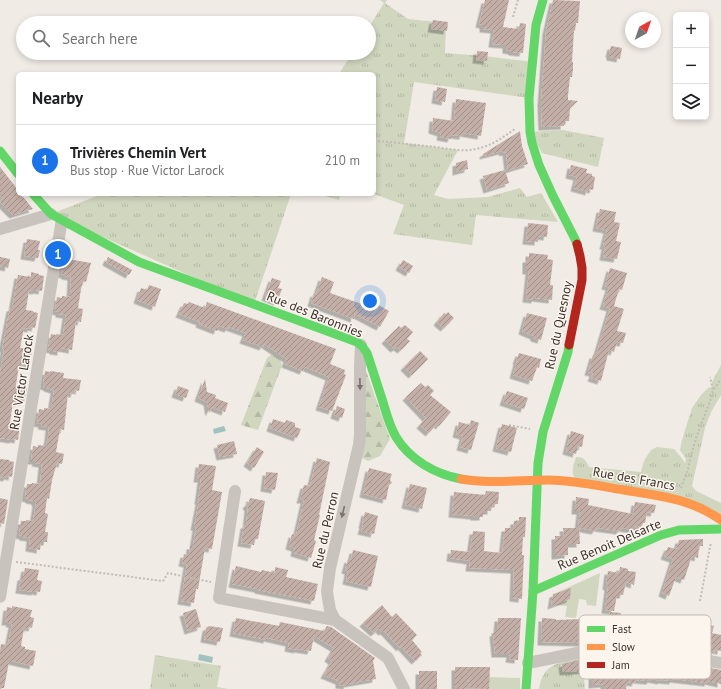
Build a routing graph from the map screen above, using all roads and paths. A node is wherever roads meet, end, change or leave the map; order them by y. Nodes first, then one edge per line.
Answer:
1 (518, 0) edge
2 (543, 0) edge
3 (513, 17) dead end
4 (529, 117) junction
5 (376, 141) edge
6 (0, 151) edge
7 (16, 171) edge
8 (35, 196) edge
9 (51, 214) junction
10 (62, 220) junction
11 (0, 229) edge
12 (361, 346) junction
13 (710, 377) dead end
14 (721, 379) edge
15 (714, 390) junction
16 (509, 424) dead end
17 (543, 432) junction
18 (537, 480) junction
19 (235, 491) dead end
20 (679, 499) junction
21 (721, 520) edge
22 (721, 529) edge
23 (712, 538) dead end
24 (4, 564) edge
25 (221, 584) junction
26 (533, 591) junction
27 (0, 597) edge
28 (700, 601) dead end
29 (335, 620) junction
30 (579, 653) edge
31 (711, 661) edge
32 (528, 663) junction
33 (721, 663) edge
34 (468, 680) dead end
35 (404, 689) edge
36 (471, 689) edge
37 (526, 689) edge

1 - 3 path
2 - 4 street, Rue du Quesnoy
4 - 5 path
4 - 17 street, Rue du Quesnoy
6 - 7 street
8 - 9 street, Rue des Baronnies
9 - 10 street, Rue des Baronnies
9 - 11 street
10 - 12 street, Rue des Baronnies
10 - 24 street, Rue Victor Larock
12 - 18 street, Rue des Baronnies
12 -> 29 street, Rue du Perron
13 - 15 path
14 - 15 path
15 - 20 path
16 - 17 path
17 - 18 street, Rue du Quesnoy
18 - 20 street, Rue des Francs
18 - 26 street, Rue du Quesnoy
19 - 25 street
20 - 21 street, Rue des Francs
22 - 26 street, Rue Benoit Delsarte
23 - 28 path
24 - 25 path
24 - 27 street, Rue Victor Larock
25 - 29 street
26 - 32 street, Rue du Quesnoy
29 - 35 street
30 - 32 street
31 - 33 street
32 - 37 street, Rue du Quesnoy
34 - 36 path

